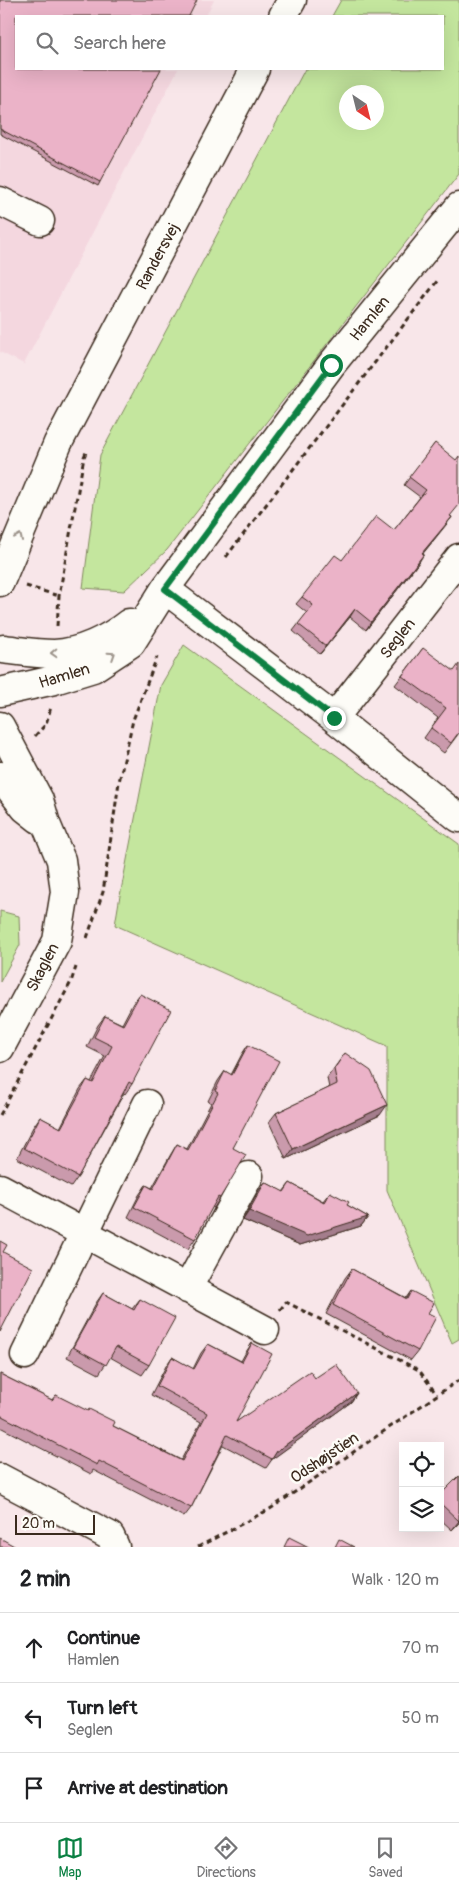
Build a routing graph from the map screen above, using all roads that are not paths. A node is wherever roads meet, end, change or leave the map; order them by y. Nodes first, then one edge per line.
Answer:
1 (292, 0) edge
2 (284, 15) edge
3 (254, 70) edge
4 (0, 201) edge
5 (459, 207) edge
6 (40, 221) dead end
7 (58, 443) junction
8 (0, 530) edge
9 (459, 558) edge
10 (0, 582) edge
11 (161, 594) junction
12 (2, 645) edge
13 (54, 667) junction
14 (0, 692) edge
15 (334, 718) junction
16 (0, 726) edge
17 (8, 765) edge
18 (459, 818) edge
19 (0, 1048) edge
20 (147, 1104) dead end
21 (249, 1176) dead end
22 (0, 1188) edge
23 (84, 1233) junction
24 (187, 1289) junction
25 (265, 1330) road end
26 (25, 1355) dead end
27 (0, 1478) edge
28 (115, 1547) edge

1 - 2 street
3 - 7 street, Randersvej
4 - 6 street
5 - 11 street, Hamlen
7 - 8 street, Randersvej
10 -> 7 street, Randersvej
9 - 15 street, Seglen
11 - 13 street, Hamlen
11 - 15 street
12 - 13 street, Hamlen
12 - 14 street
13 - 14 street, Hamlen
15 - 18 street
16 - 17 street, Skaglen
17 - 19 street, Skaglen
20 - 23 street
21 - 24 street
22 - 23 street
23 - 24 street
23 - 26 street
24 - 25 street
27 - 28 street

